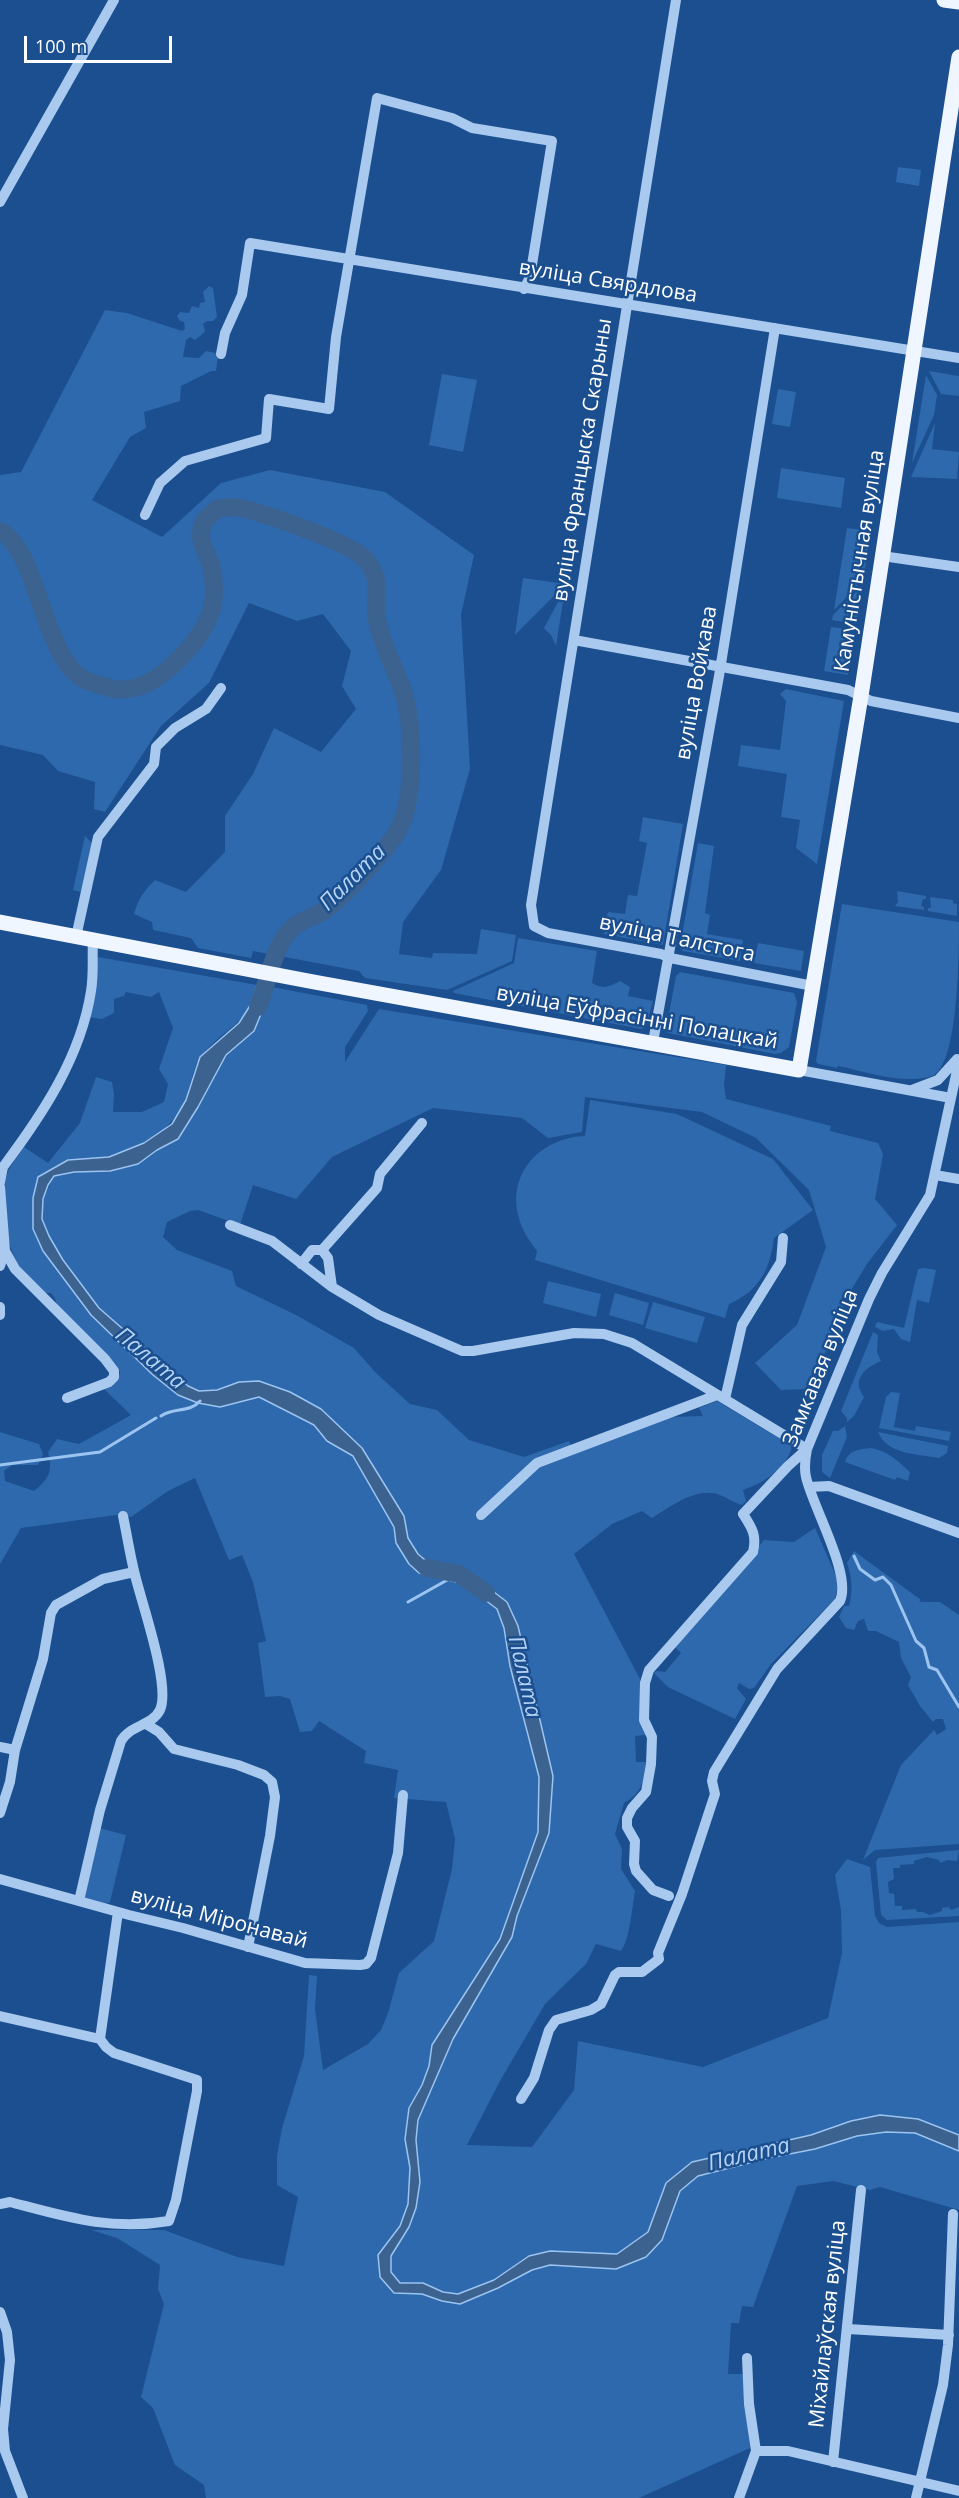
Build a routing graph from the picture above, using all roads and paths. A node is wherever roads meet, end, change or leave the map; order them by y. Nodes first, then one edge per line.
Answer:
1 (114, 0) edge
2 (676, 0) edge
3 (944, 0) edge
4 (959, 2) edge
5 (959, 57) edge
6 (0, 202) edge
7 (351, 260) junction
8 (524, 289) junction
9 (628, 305) junction
10 (775, 328) junction
11 (914, 350) junction
12 (221, 354) dead end
13 (959, 358) edge
14 (145, 515) dead end
15 (882, 556) junction
16 (959, 567) edge
17 (574, 640) junction
18 (720, 667) junction
19 (221, 688) dead end
20 (861, 696) junction
21 (959, 718) edge
22 (0, 922) edge
23 (534, 926) joint
24 (76, 937) junction
25 (93, 940) junction
26 (670, 958) junction
27 (813, 986) junction
28 (653, 1042) junction
29 (959, 1058) edge
30 (799, 1070) junction
31 (910, 1091) junction
32 (951, 1098) junction
33 (422, 1123) dead end
34 (935, 1175) junction
35 (959, 1179) edge
36 (0, 1182) edge
37 (0, 1187) edge
38 (230, 1225) dead end
39 (783, 1238) dead end
40 (322, 1250) junction
41 (5, 1251) junction
42 (301, 1264) junction
43 (0, 1266) edge
44 (332, 1287) junction
45 (0, 1308) edge
46 (0, 1315) edge
47 (721, 1397) junction
48 (67, 1398) dead end
49 (807, 1449) junction
50 (809, 1486) junction
51 (482, 1515) dead end
52 (123, 1516) dead end
53 (959, 1533) edge
54 (134, 1572) junction
55 (146, 1724) junction
56 (0, 1747) edge
57 (15, 1750) junction
58 (403, 1795) dead end
59 (0, 1814) edge
60 (0, 1879) edge
61 (669, 1896) dead end
62 (79, 1901) junction
63 (118, 1912) junction
64 (248, 1947) junction
65 (0, 2016) edge
66 (100, 2039) junction
67 (521, 2099) dead end
68 (861, 2190) dead end
69 (0, 2204) edge
70 (952, 2214) dead end
71 (0, 2312) edge
72 (848, 2329) junction
73 (949, 2335) junction
74 (747, 2358) dead end
75 (756, 2451) junction
76 (833, 2462) junction
77 (920, 2483) junction
78 (959, 2491) edge
79 (23, 2498) edge
80 (739, 2498) edge
81 (916, 2498) edge

1 - 6 street
2 - 9 street, вуліца Францыска Скарыны
3 - 4 main road
5 - 11 main road, Камуністычная вуліца
7 - 8 street, вуліца Свярдлова
7 - 8 street
7 - 12 street, вуліца Свярдлова
7 - 14 street
8 - 9 street, вуліца Свярдлова
9 - 10 street, вуліца Свярдлова
9 - 17 street, вуліца Францыска Скарыны
10 - 11 street, вуліца Свярдлова
10 - 18 street, вуліца Войкава
11 - 13 street, вуліца Свярдлова
11 - 15 main road, Камуністычная вуліца
15 - 16 street
15 - 20 main road, Камуністычная вуліца
17 - 18 street
17 - 23 street, вуліца Францыска Скарыны
18 - 20 street
18 - 26 street, вуліца Войкава
19 - 24 street
20 - 21 street
20 - 27 main road, Камуністычная вуліца
22 - 24 main road
23 - 26 street, вуліца Талстога
24 - 25 main road
25 - 28 main road, вуліца Еўфрасінні Полацкай
25 - 36 street
26 - 27 street, вуліца Талстога
26 - 28 street, вуліца Войкава
27 - 30 main road, Камуністычная вуліца
28 - 30 main road, вуліца Еўфрасінні Полацкай
29 - 31 street
29 - 32 street, Замкавая вуліца
30 - 31 street, вуліца Еўфрасінні Полацкай
31 - 32 street, вуліца Еўфрасінні Полацкай
32 - 34 street, Замкавая вуліца
33 - 40 street
34 - 35 street
34 - 49 street, Замкавая вуліца
37 - 41 street
38 - 42 street
39 - 47 street
40 - 42 street
40 - 44 street
41 - 43 street
41 - 48 street
42 - 44 street
44 - 47 street
45 - 46 street
47 - 49 street
47 - 51 street
49 - 50 street, Замкавая вуліца
49 - 61 street
50 - 53 street
50 - 67 street, Замкавая вуліца
52 - 54 street
54 - 55 street
54 - 57 street
55 - 62 street
55 - 64 street
56 - 57 street
57 - 59 street
58 - 64 street, вуліца Міронавай
60 - 62 street, вуліца Міронавай
62 - 63 street, вуліца Міронавай
63 - 64 street, вуліца Міронавай
63 - 66 street
65 - 66 street
66 - 69 street
68 - 72 street, Міхайлаўская вуліца
70 - 73 street
71 - 79 street
72 - 73 street
72 - 76 street, Міхайлаўская вуліца
73 - 77 street
74 - 75 street
75 - 76 street
75 - 80 street
76 - 77 street
77 - 78 street
77 - 81 street

